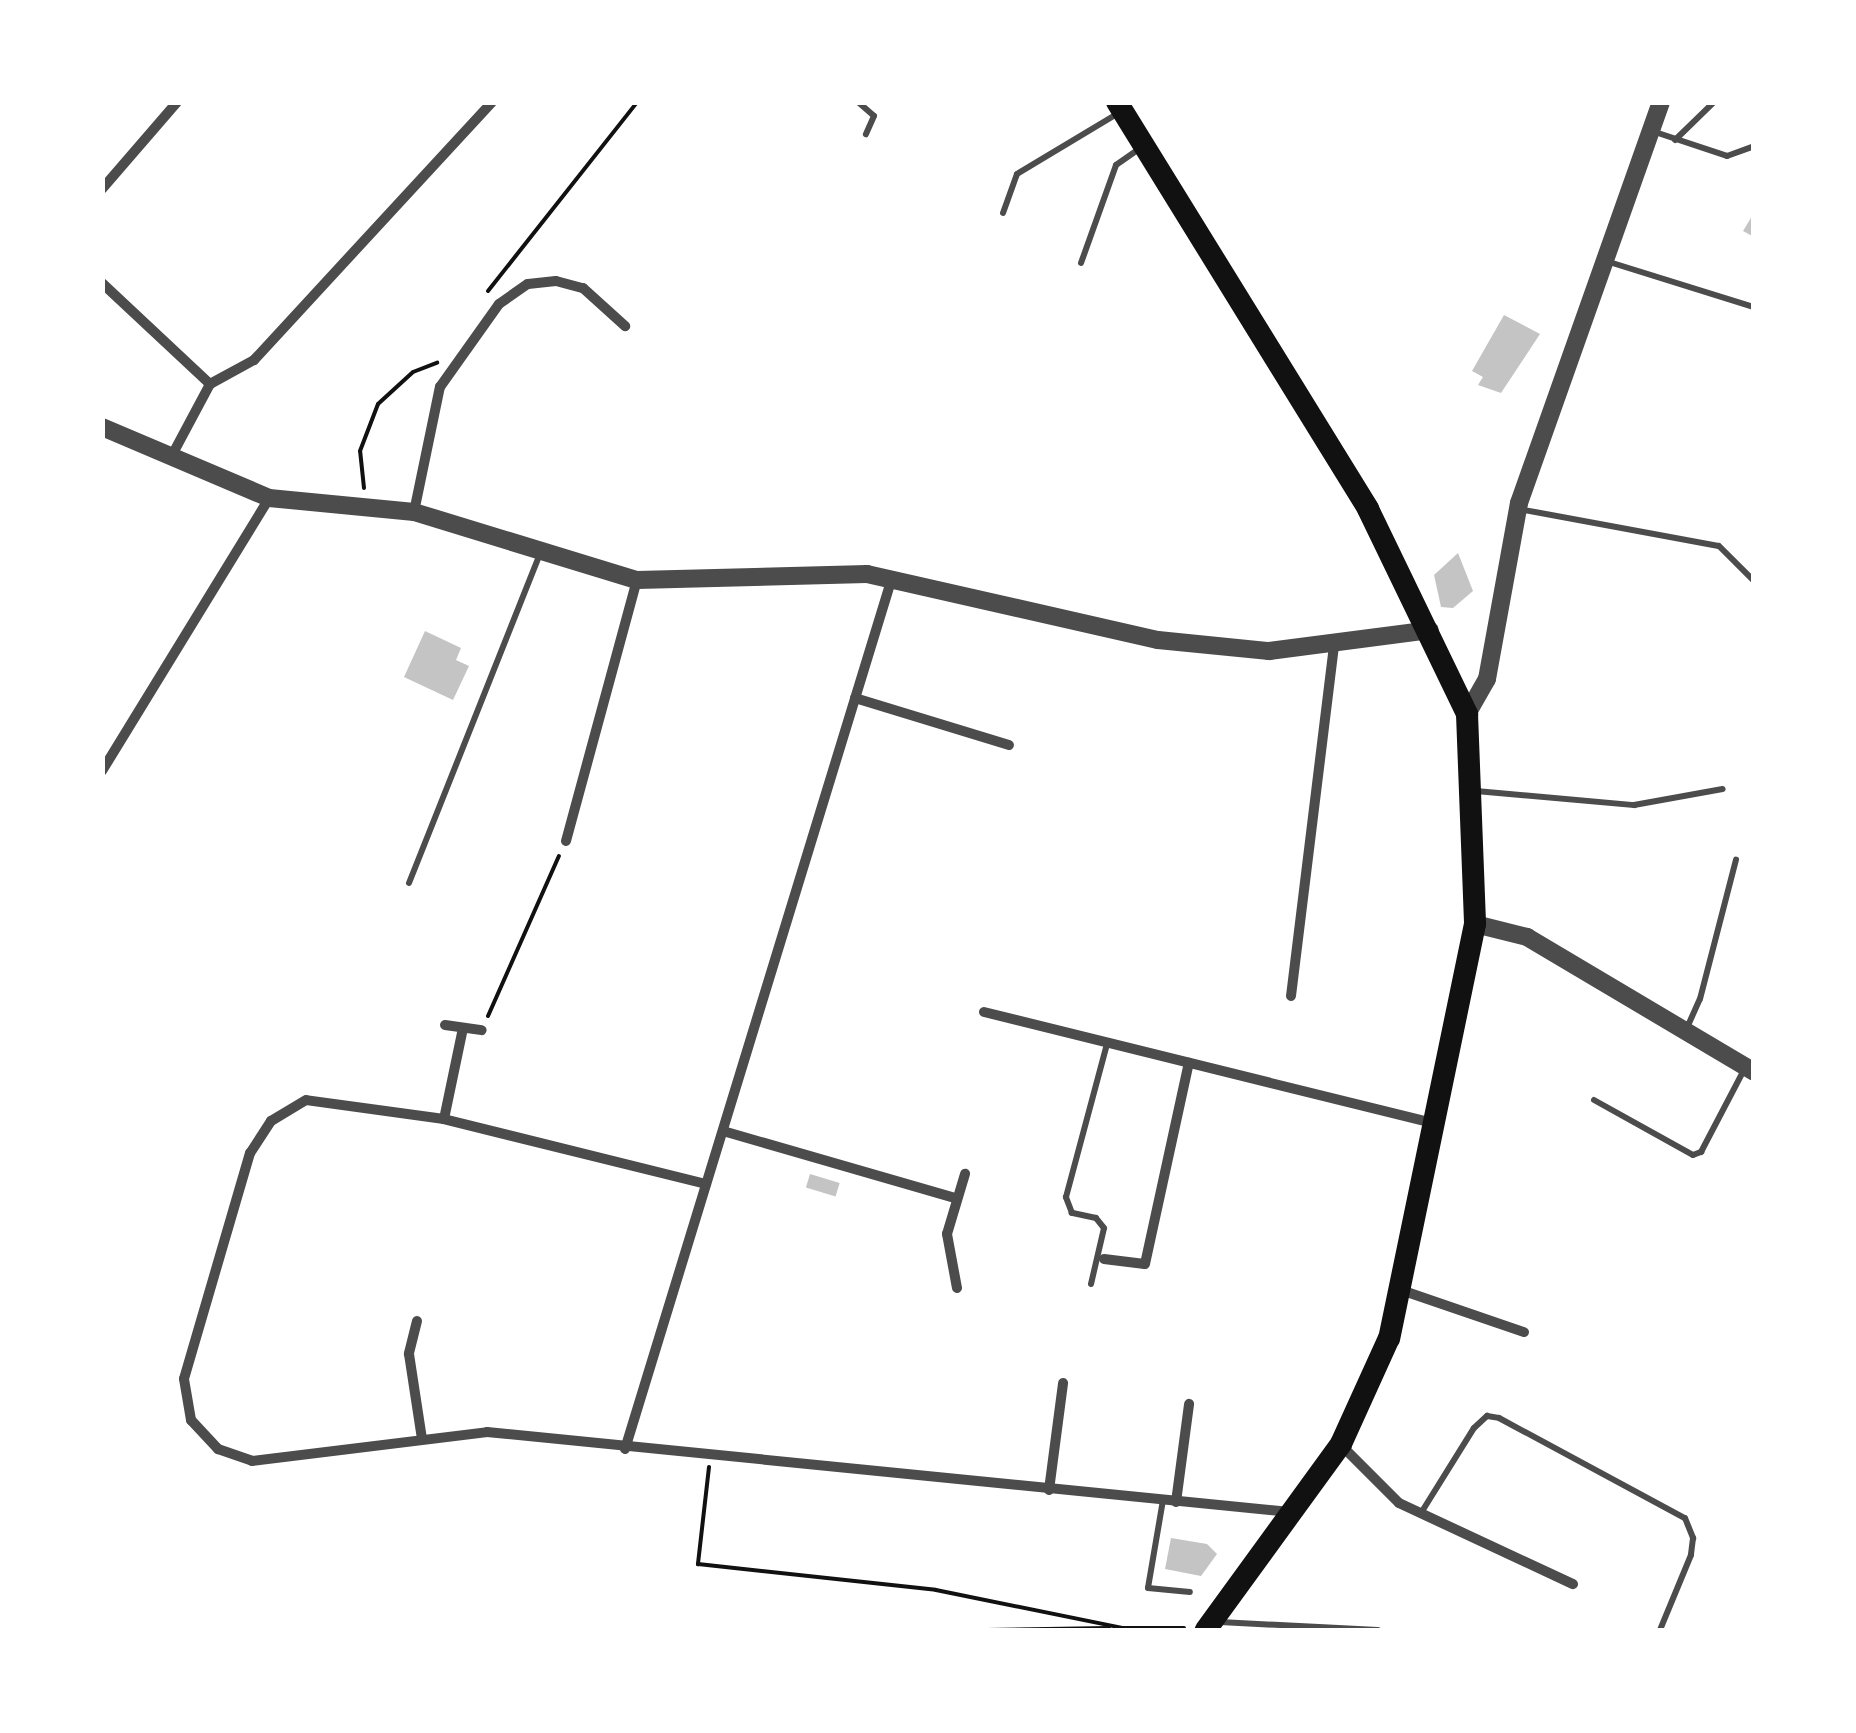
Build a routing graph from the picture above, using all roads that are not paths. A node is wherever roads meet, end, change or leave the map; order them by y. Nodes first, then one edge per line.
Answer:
1 (178, 102) edge
2 (492, 102) edge
3 (858, 102) edge
4 (1661, 102) edge
5 (1714, 102) edge
6 (1120, 106) edge
7 (1651, 130) junction
8 (866, 134) dead end
9 (1675, 140) junction
10 (1144, 145) junction
11 (1754, 146) edge
12 (102, 189) edge
13 (1003, 213) dead end
14 (1604, 261) junction
15 (1081, 262) dead end
16 (102, 283) edge
17 (1754, 307) edge
18 (626, 326) dead end
19 (210, 384) junction
20 (102, 428) edge
21 (170, 460) junction
22 (269, 498) junction
23 (1517, 509) junction
24 (414, 512) junction
25 (541, 550) junction
26 (637, 580) junction
27 (1753, 580) edge
28 (891, 582) junction
29 (1430, 630) junction
30 (1334, 644) junction
31 (855, 698) junction
32 (1466, 714) junction
33 (102, 743) edge
34 (1009, 746) dead end
35 (115, 750) junction
36 (102, 771) edge
37 (1722, 789) dead end
38 (1470, 790) junction
39 (566, 842) road end
40 (1736, 860) dead end
41 (409, 883) dead end
42 (1475, 924) junction
43 (1291, 996) dead end
44 (984, 1012) dead end
45 (445, 1025) dead end
46 (463, 1028) junction
47 (482, 1030) road end
48 (1685, 1031) junction
49 (1107, 1042) junction
50 (1190, 1063) junction
51 (1750, 1069) edge
52 (1594, 1100) dead end
53 (444, 1118) junction
54 (1438, 1125) junction
55 (722, 1131) junction
56 (965, 1174) dead end
57 (706, 1184) junction
58 (955, 1198) junction
59 (1104, 1260) dead end
60 (1091, 1284) dead end
61 (957, 1288) dead end
62 (1400, 1290) junction
63 (417, 1321) dead end
64 (1524, 1332) dead end
65 (1064, 1383) dead end
66 (1189, 1404) dead end
67 (422, 1439) junction
68 (1341, 1444) junction
69 (624, 1449) junction
70 (1049, 1490) junction
71 (1163, 1500) junction
72 (1176, 1502) junction
73 (1296, 1513) junction
74 (1421, 1514) junction
75 (1573, 1584) dead end
76 (1190, 1592) dead end
77 (1210, 1627) edge
78 (1378, 1630) edge
79 (1660, 1630) edge

1 - 12 street
2 - 19 street
3 - 8 lane
4 - 7 street
5 - 9 lane
6 - 10 main road
6 - 13 lane
7 - 9 lane
7 - 14 street
9 - 11 lane
10 - 15 lane
10 - 29 main road
14 - 17 lane
14 - 23 street
16 - 19 street
18 - 24 street
19 - 21 street
20 - 21 street
21 - 22 street
22 - 24 street
22 - 35 street
23 - 27 lane
23 - 32 street
24 - 25 street
25 - 26 street
25 - 41 lane
26 - 28 street
26 - 39 street
28 - 30 street
28 - 31 street
29 - 30 street
29 - 32 main road
30 - 43 street
31 - 34 street
31 - 55 street
32 - 38 main road
33 - 35 street
35 - 36 street
37 - 38 lane
38 - 42 main road
40 - 48 lane
42 - 48 street
42 - 54 main road
44 - 49 street
45 - 46 street
46 - 47 street
46 - 53 street
48 - 51 street
49 - 50 street
49 - 60 lane
50 - 54 street
50 - 59 street
51 - 52 lane
53 - 57 street
53 - 67 street
54 - 62 main road
55 - 57 street
55 - 58 street
56 - 58 street
57 - 69 street
58 - 61 street
62 - 64 street
62 - 68 main road
63 - 67 street
65 - 70 street
66 - 72 street
67 - 69 street
68 - 73 main road
68 - 74 street
69 - 70 street
70 - 71 street
71 - 72 street
71 - 76 lane
72 - 73 street
73 - 77 main road
74 - 75 street
74 - 79 lane
77 - 78 lane

